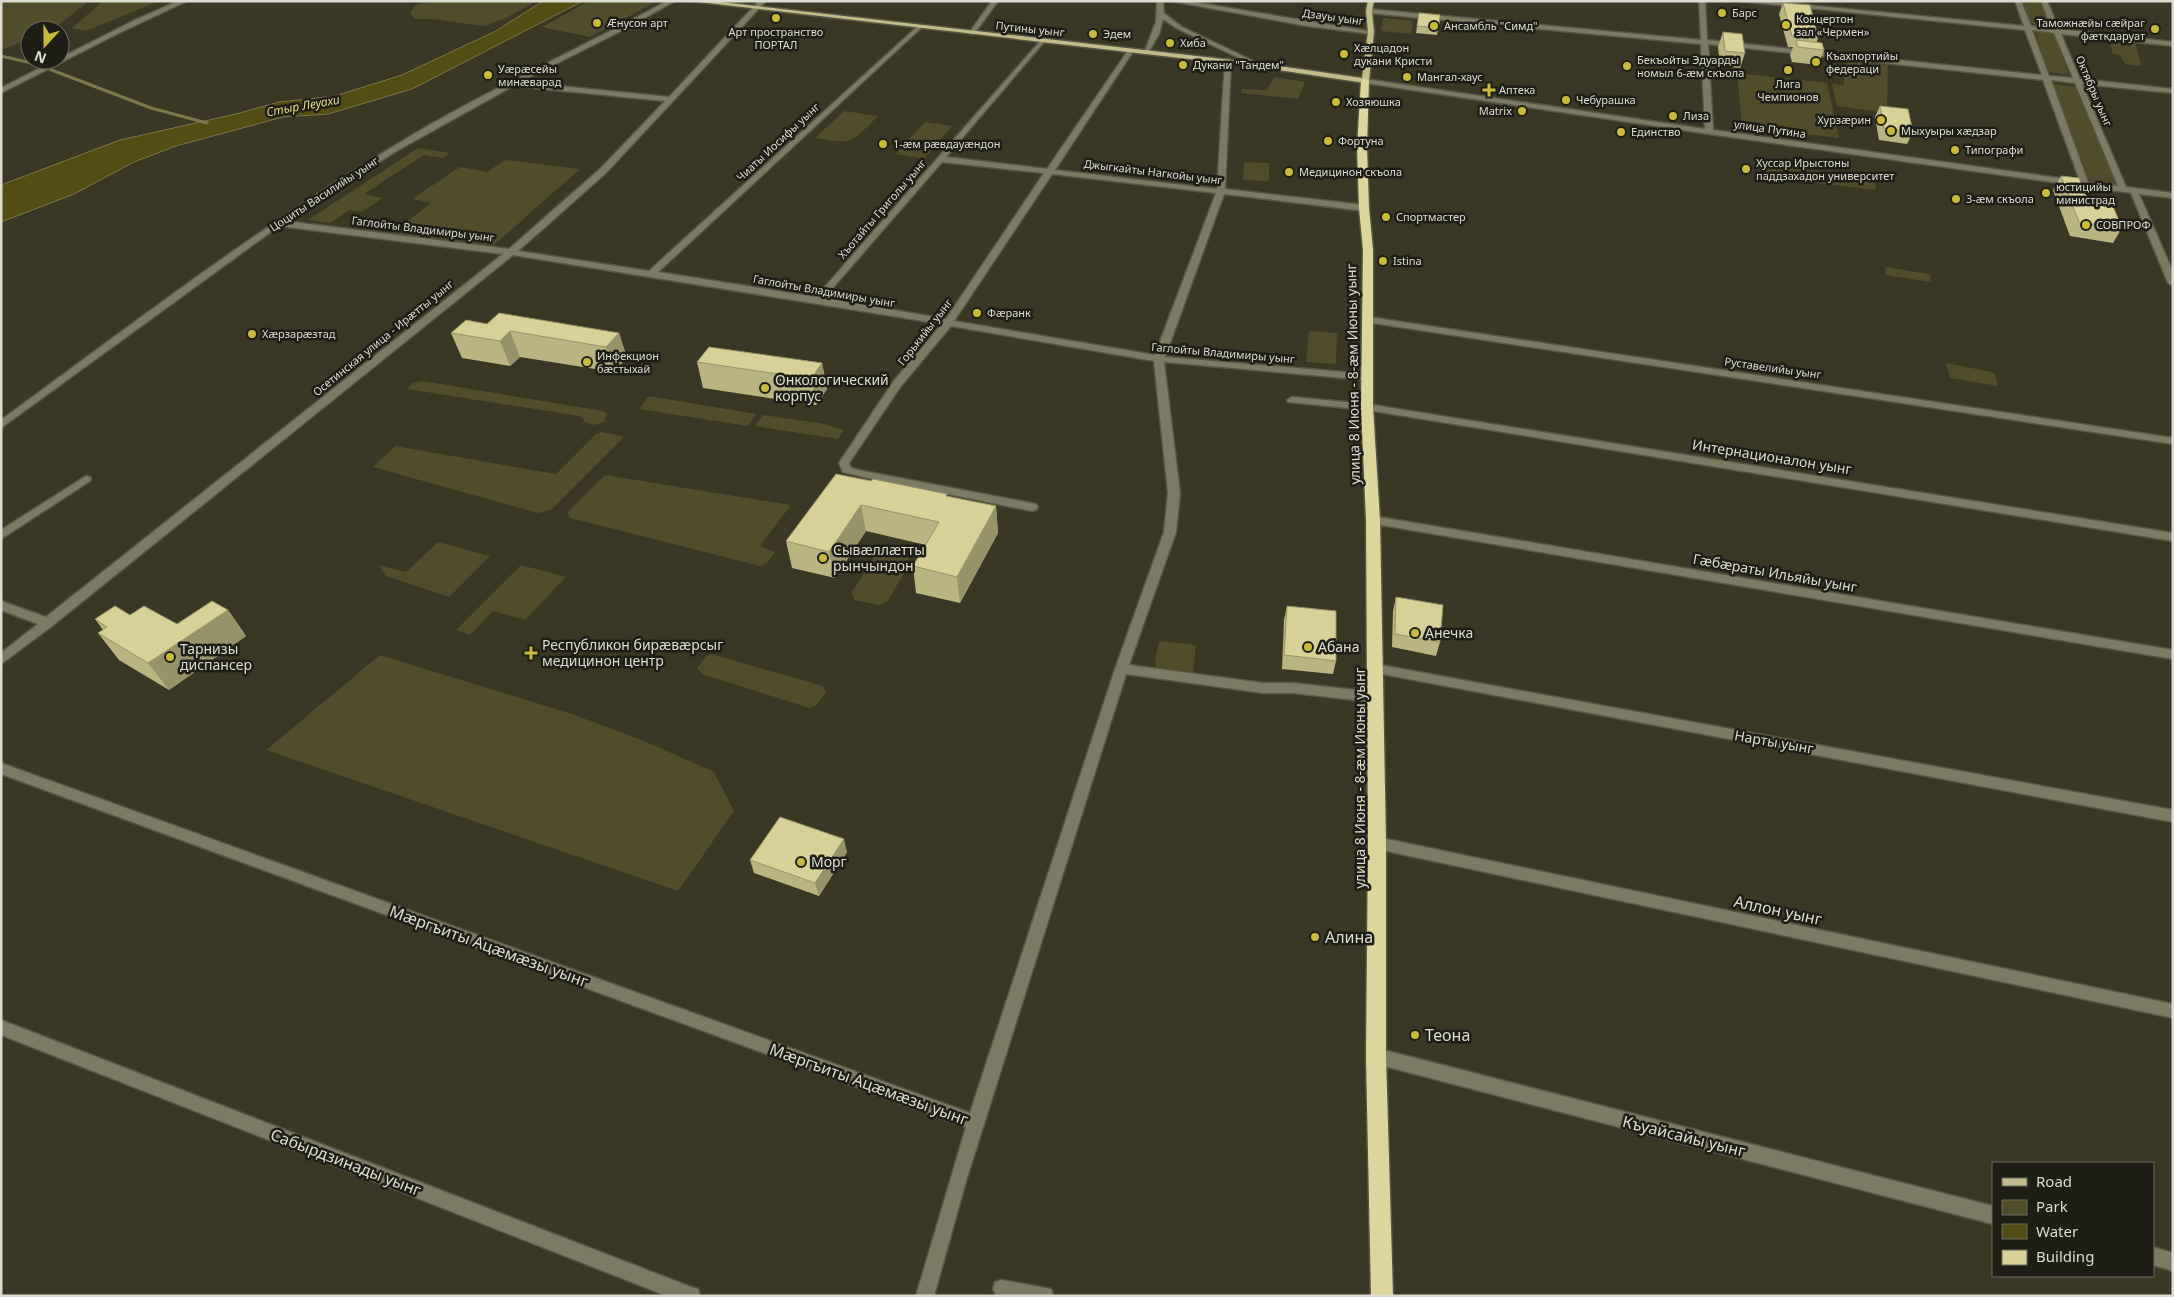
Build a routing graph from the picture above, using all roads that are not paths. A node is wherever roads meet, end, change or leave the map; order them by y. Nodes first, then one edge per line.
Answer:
1 (184, 1) edge
2 (672, 1) edge
3 (693, 1) edge
4 (763, 1) edge
5 (995, 1) edge
6 (1160, 1) edge
7 (1174, 1) edge
8 (1371, 1) edge
9 (1702, 1) edge
10 (1741, 1) edge
11 (2018, 1) edge
12 (2044, 1) edge
13 (755, 9) junction
14 (1369, 11) junction
15 (1162, 15) junction
16 (919, 27) junction
17 (2028, 28) junction
18 (2057, 31) junction
19 (1371, 32) junction
20 (972, 33) junction
21 (1042, 41) junction
22 (1704, 42) junction
23 (2173, 44) edge
24 (1131, 50) junction
25 (1146, 52) junction
26 (1228, 61) junction
27 (1258, 65) junction
28 (2046, 77) junction
29 (2077, 80) junction
30 (1365, 81) junction
31 (514, 84) junction
32 (1, 91) edge
33 (2173, 91) edge
34 (671, 99) junction
35 (1709, 132) junction
36 (940, 159) junction
37 (1051, 172) junction
38 (2085, 184) junction
39 (2123, 189) junction
40 (1221, 191) junction
41 (2134, 191) junction
42 (2173, 196) edge
43 (1364, 208) junction
44 (277, 223) junction
45 (511, 252) junction
46 (651, 274) junction
47 (2173, 283) edge
48 (818, 300) junction
49 (1368, 320) junction
50 (948, 323) junction
51 (1159, 359) junction
52 (1367, 377) junction
53 (1292, 400) dead end
54 (1367, 407) junction
55 (1, 426) edge
56 (2173, 441) edge
57 (86, 479) dead end
58 (1032, 507) dead end
59 (1373, 520) junction
60 (1, 535) edge
61 (2173, 537) edge
62 (1, 605) edge
63 (48, 624) junction
64 (2173, 655) edge
65 (1, 660) edge
66 (1121, 669) junction
67 (1375, 669) junction
68 (1374, 698) junction
69 (1, 768) edge
70 (2173, 816) edge
71 (1377, 843) junction
72 (2173, 1011) edge
73 (1, 1027) edge
74 (1376, 1056) junction
75 (976, 1123) junction
76 (1992, 1215) edge
77 (2154, 1256) edge
78 (2173, 1262) edge
79 (1002, 1289) dead end
80 (691, 1296) edge
81 (925, 1296) edge
82 (1044, 1296) edge
83 (1382, 1296) edge

1 - 32 street
2 - 31 street, Цоциты Василийы уынг
3 - 13 main road, Путины уынг
4 - 13 street, Осетинская улица - Ирæтты уынг
5 - 20 street
6 - 15 street
7 - 19 street, Дзауы уынг
8 - 14 main road
9 - 22 street
10 - 17 street
11 - 17 street
12 - 18 street, Октябры уынг
13 - 16 main road, Путины уынг
13 - 34 street, Осетинская улица - Ирæтты уынг
14 - 19 main road
14 - 22 street
15 - 25 street
15 - 27 street
16 - 20 main road, Путины уынг
16 - 46 street, Чиаты Иосифы уынг
17 - 18 street
17 - 28 street
18 - 23 street
18 - 29 street, Октябры уынг
19 - 30 main road
20 - 21 main road, Путины уынг
21 - 24 main road, Путины уынг
21 - 36 street, Хъотайты Григолы уынг
22 - 28 street
22 - 35 street
24 - 25 main road, Путины уынг
24 - 37 street, Горькийы уынг
25 - 26 main road, Путины уынг
26 - 27 main road, Путины уынг
26 - 40 street
27 - 30 main road, Путины уынг
28 - 29 street
28 - 38 street
29 - 33 street
29 - 39 street, Октябры уынг
30 - 35 street, улица Путина
30 - 43 highway, улица 8 Июня - 8-ӕм Июны уынг
31 - 34 street
31 - 44 street, Цоциты Василийы уынг
34 - 45 street, Осетинская улица - Ирæтты уынг
35 - 38 street, улица Путина
36 - 37 street, Джыгкайты Нагкойы уынг
36 - 48 street, Хъотайты Григолы уынг
37 - 40 street, Джыгкайты Нагкойы уынг
37 - 50 street, Горькийы уынг
38 - 39 street, улица Путина
39 - 41 street, улица Путина
40 - 43 street, Джыгкайты Нагкойы уынг
40 - 51 street
41 - 42 street, улица Путина
41 - 47 street
43 - 49 highway, улица 8 Июня - 8-ӕм Июны уынг
44 - 45 street, Гаглойты Владимиры уынг
44 - 55 street, Цоциты Василийы уынг
45 - 46 street, Гаглойты Владимиры уынг
45 - 63 street, Осетинская улица - Ирæтты уынг
46 - 48 street, Гаглойты Владимиры уынг
48 - 50 street, Гаглойты Владимиры уынг
49 - 52 highway, улица 8 Июня - 8-ӕм Июны уынг
49 - 56 street, Руставелийы уынг
50 - 51 street, Гаглойты Владимиры уынг
50 - 58 street, Горькийы уынг
51 - 52 street, Гаглойты Владимиры уынг
51 - 66 street
52 - 54 highway, улица 8 Июня - 8-ӕм Июны уынг
53 - 54 street, Интернационалон уынг
54 - 59 highway, улица 8 Июня - 8-ӕм Июны уынг
54 - 61 street, Интернационалон уынг
57 - 60 street
59 - 64 street, Гæбæраты Ильяйы уынг
59 - 67 highway, улица 8 Июня - 8-ӕм Июны уынг
62 - 63 street
63 - 65 street, Осетинская улица - Ирæтты уынг
66 - 68 street
66 - 75 street
67 - 68 highway, улица 8 Июня - 8-ӕм Июны уынг
67 - 70 street, Нарты уынг
68 - 71 highway, улица 8 Июня - 8-ӕм Июны уынг
69 - 75 street, Мӕргъиты Ацӕмӕзы уынг
71 - 72 street, Аллон уынг
71 - 74 highway, улица 8 Июня - 8-ӕм Июны уынг
73 - 80 street, Сабырдзинады уынг
74 - 76 street, Къуайсайы уынг
74 - 83 highway, улица 8 Июня - 8-ӕм Июны уынг
75 - 81 street
77 - 78 street
79 - 82 street

